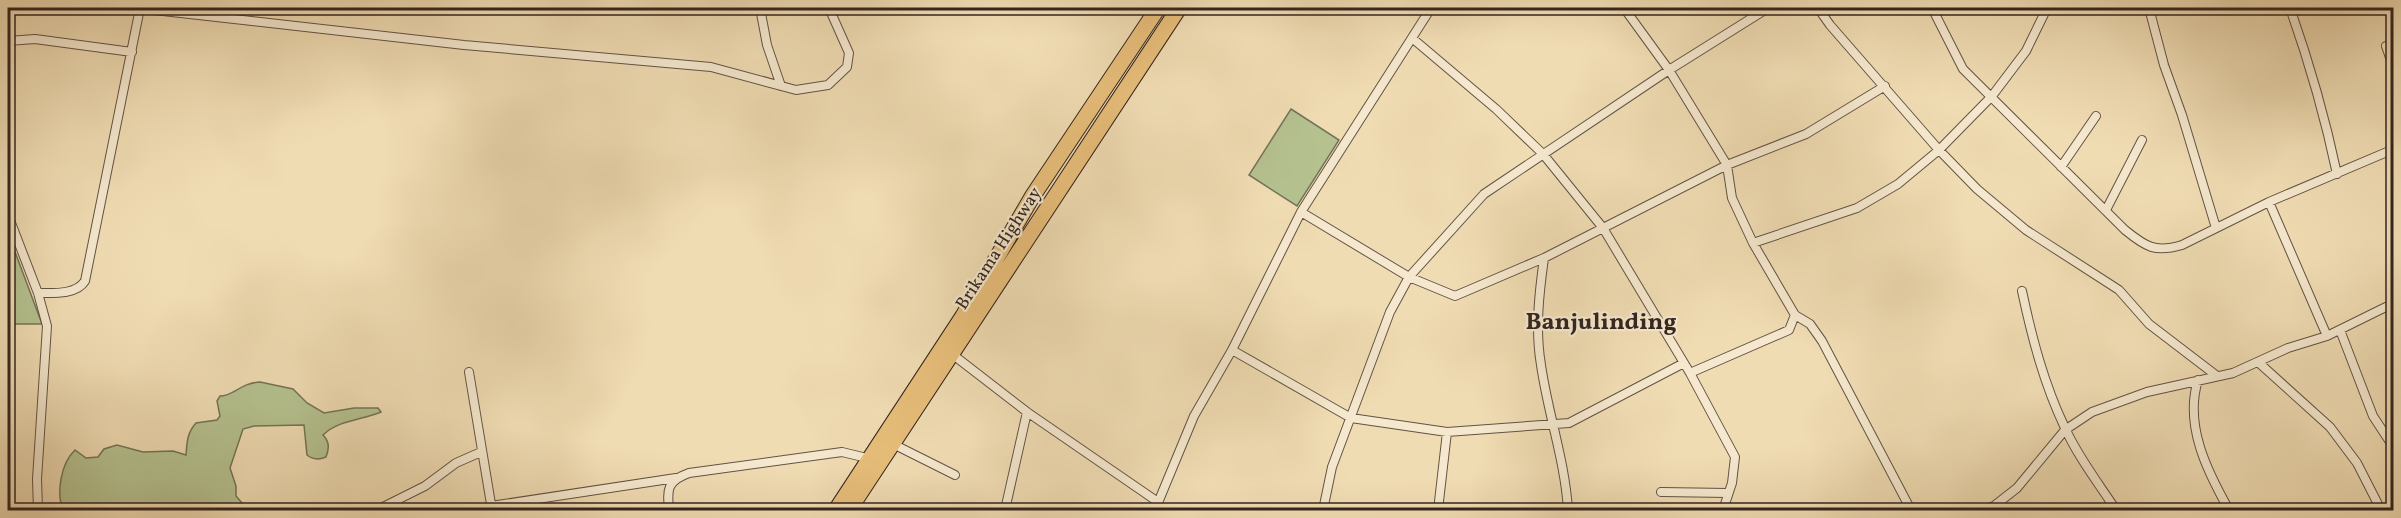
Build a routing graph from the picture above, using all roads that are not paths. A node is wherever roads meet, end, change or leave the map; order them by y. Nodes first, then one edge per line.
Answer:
1 (139, 8) edge
2 (760, 8) edge
3 (829, 8) edge
4 (1158, 8) edge
5 (1179, 8) edge
6 (1431, 8) edge
7 (1624, 8) edge
8 (1768, 8) edge
9 (1818, 8) edge
10 (1932, 8) edge
11 (2047, 8) edge
12 (2150, 8) edge
13 (2290, 8) edge
14 (1412, 38) junction
15 (8, 41) edge
16 (2386, 46) dead end
17 (132, 52) junction
18 (2394, 69) edge
19 (1669, 70) junction
20 (781, 86) junction
21 (1885, 86) junction
22 (1992, 96) junction
23 (2096, 116) dead end
24 (2142, 140) dead end
25 (2394, 149) edge
26 (1939, 150) junction
27 (1543, 154) junction
28 (1727, 165) junction
29 (2061, 167) junction
30 (2337, 174) junction
31 (2269, 202) junction
32 (2106, 210) junction
33 (1301, 212) junction
34 (8, 215) edge
35 (1604, 228) junction
36 (2216, 228) junction
37 (1753, 243) junction
38 (1544, 258) junction
39 (1409, 277) junction
40 (2022, 291) dead end
41 (38, 293) junction
42 (2394, 303) edge
43 (1795, 315) junction
44 (2340, 330) junction
45 (2327, 336) junction
46 (1232, 350) junction
47 (952, 354) junction
48 (2258, 362) junction
49 (1682, 364) junction
50 (470, 372) dead end
51 (1690, 373) junction
52 (2217, 376) junction
53 (2198, 380) junction
54 (1027, 412) junction
55 (1351, 418) junction
56 (1555, 424) junction
57 (2065, 430) junction
58 (1447, 432) junction
59 (892, 444) junction
60 (2394, 448) edge
61 (481, 452) junction
62 (875, 461) junction
63 (956, 475) dead end
64 (676, 478) junction
65 (1661, 492) dead end
66 (1728, 493) junction
67 (1156, 506) edge
68 (491, 508) edge
69 (38, 510) edge
70 (377, 510) edge
71 (669, 510) edge
72 (836, 510) edge
73 (849, 510) edge
74 (1005, 510) edge
75 (1323, 510) edge
76 (1438, 510) edge
77 (1568, 510) edge
78 (1723, 510) edge
79 (1911, 510) edge
80 (1983, 510) edge
81 (2116, 510) edge
82 (2229, 510) edge
83 (2381, 510) edge

1 - 17 street
1 - 20 street
2 - 20 street
3 - 20 street
4 - 62 highway, Brikama Highway
5 - 47 highway, Brikama Highway
6 - 14 street
7 - 19 street
8 - 19 street
9 - 21 street
10 - 22 street
11 - 22 street
12 - 36 street
13 - 30 street
14 - 27 street
14 - 33 street
15 - 17 street
16 - 18 street
17 - 41 street
19 - 27 street
19 - 28 street
21 - 26 street
21 - 28 street
22 - 26 street
22 - 29 street
23 - 29 street
24 - 32 street
25 - 30 street
26 - 37 street
26 - 52 street
27 - 35 street
27 - 39 street
28 - 35 street
28 - 37 street
29 - 32 street
30 - 31 street
31 - 36 street
31 - 45 street
32 - 36 street
33 - 39 street
33 - 46 street
34 - 41 street
35 - 38 street
35 - 49 street
37 - 43 street
38 - 39 street
38 - 56 street
39 - 55 street
40 - 57 street
41 - 69 street
42 - 44 street
43 - 51 street
43 - 79 street
44 - 45 street
44 - 60 street
45 - 48 street
46 - 55 street
46 - 67 street
47 - 54 street
47 - 59 highway, Brikama Highway
48 - 52 street
48 - 83 street
49 - 51 street
49 - 56 street
50 - 61 street
51 - 66 street
52 - 53 street
53 - 57 street
53 - 82 street
54 - 67 street
54 - 74 street
55 - 58 street
55 - 75 street
56 - 58 street
56 - 77 street
57 - 80 street
57 - 81 street
58 - 76 street
59 - 62 highway, Brikama Highway
59 - 63 street
61 - 68 street
61 - 70 street
62 - 64 street
62 - 72 highway, Brikama Highway
62 - 73 highway, Brikama Highway
64 - 68 street
64 - 71 street
65 - 66 street
66 - 78 street

